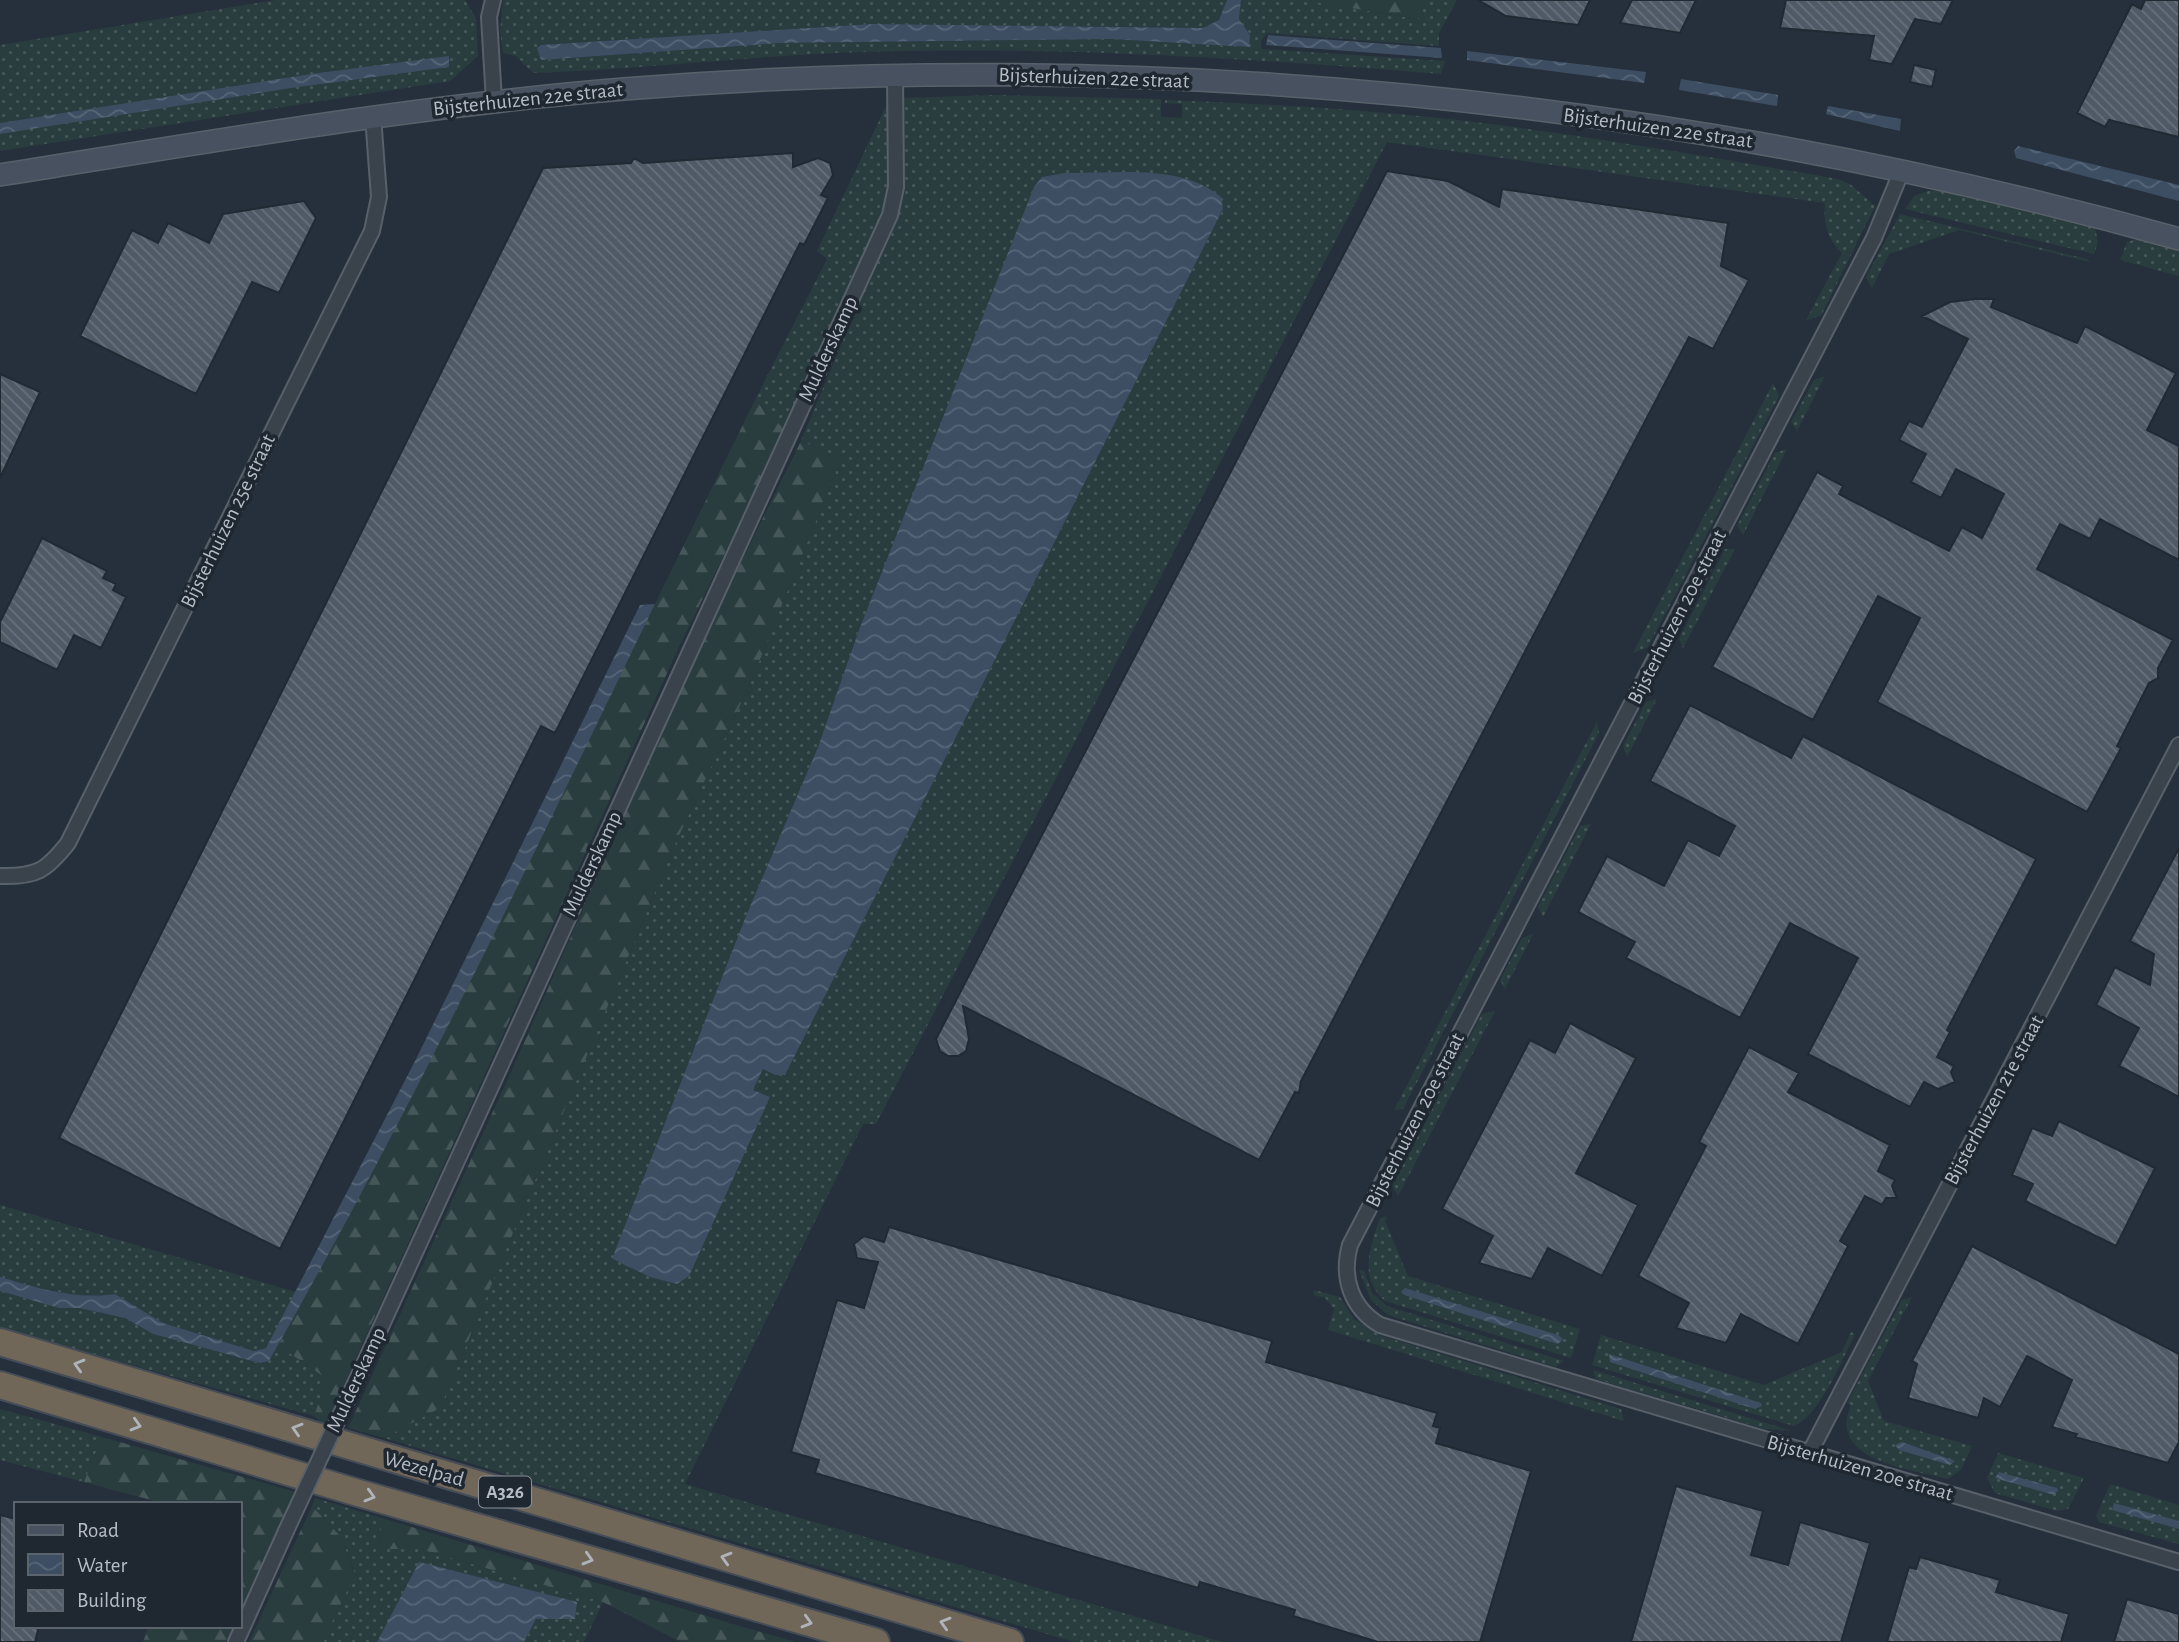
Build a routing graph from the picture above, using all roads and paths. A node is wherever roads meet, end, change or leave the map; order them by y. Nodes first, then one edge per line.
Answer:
1 (493, 0) edge
2 (895, 75) junction
3 (494, 101) junction
4 (373, 116) junction
5 (1902, 170) junction
6 (0, 175) edge
7 (2179, 239) edge
8 (2179, 746) edge
9 (0, 876) edge
10 (0, 1342) edge
11 (0, 1385) edge
12 (1809, 1454) junction
13 (2179, 1562) edge
14 (236, 1642) edge
15 (876, 1642) edge
16 (1010, 1642) edge

1 - 3 street
2 - 3 main road, Bijsterhuizen 22e straat
2 - 5 main road, Bijsterhuizen 22e straat
2 - 14 street, Mulderskamp, bridge
3 - 4 main road, Bijsterhuizen 22e straat
4 - 6 main road, Bijsterhuizen 22e straat
4 - 9 street, Bijsterhuizen 25e straat
5 - 7 main road, Bijsterhuizen 22e straat
5 - 12 street, Bijsterhuizen 20e straat
8 - 12 street, Bijsterhuizen 21e straat
16 -> 10 highway, Wezelpad / A326
11 -> 15 highway, Wezelpad / A326
12 - 13 street, Bijsterhuizen 20e straat

